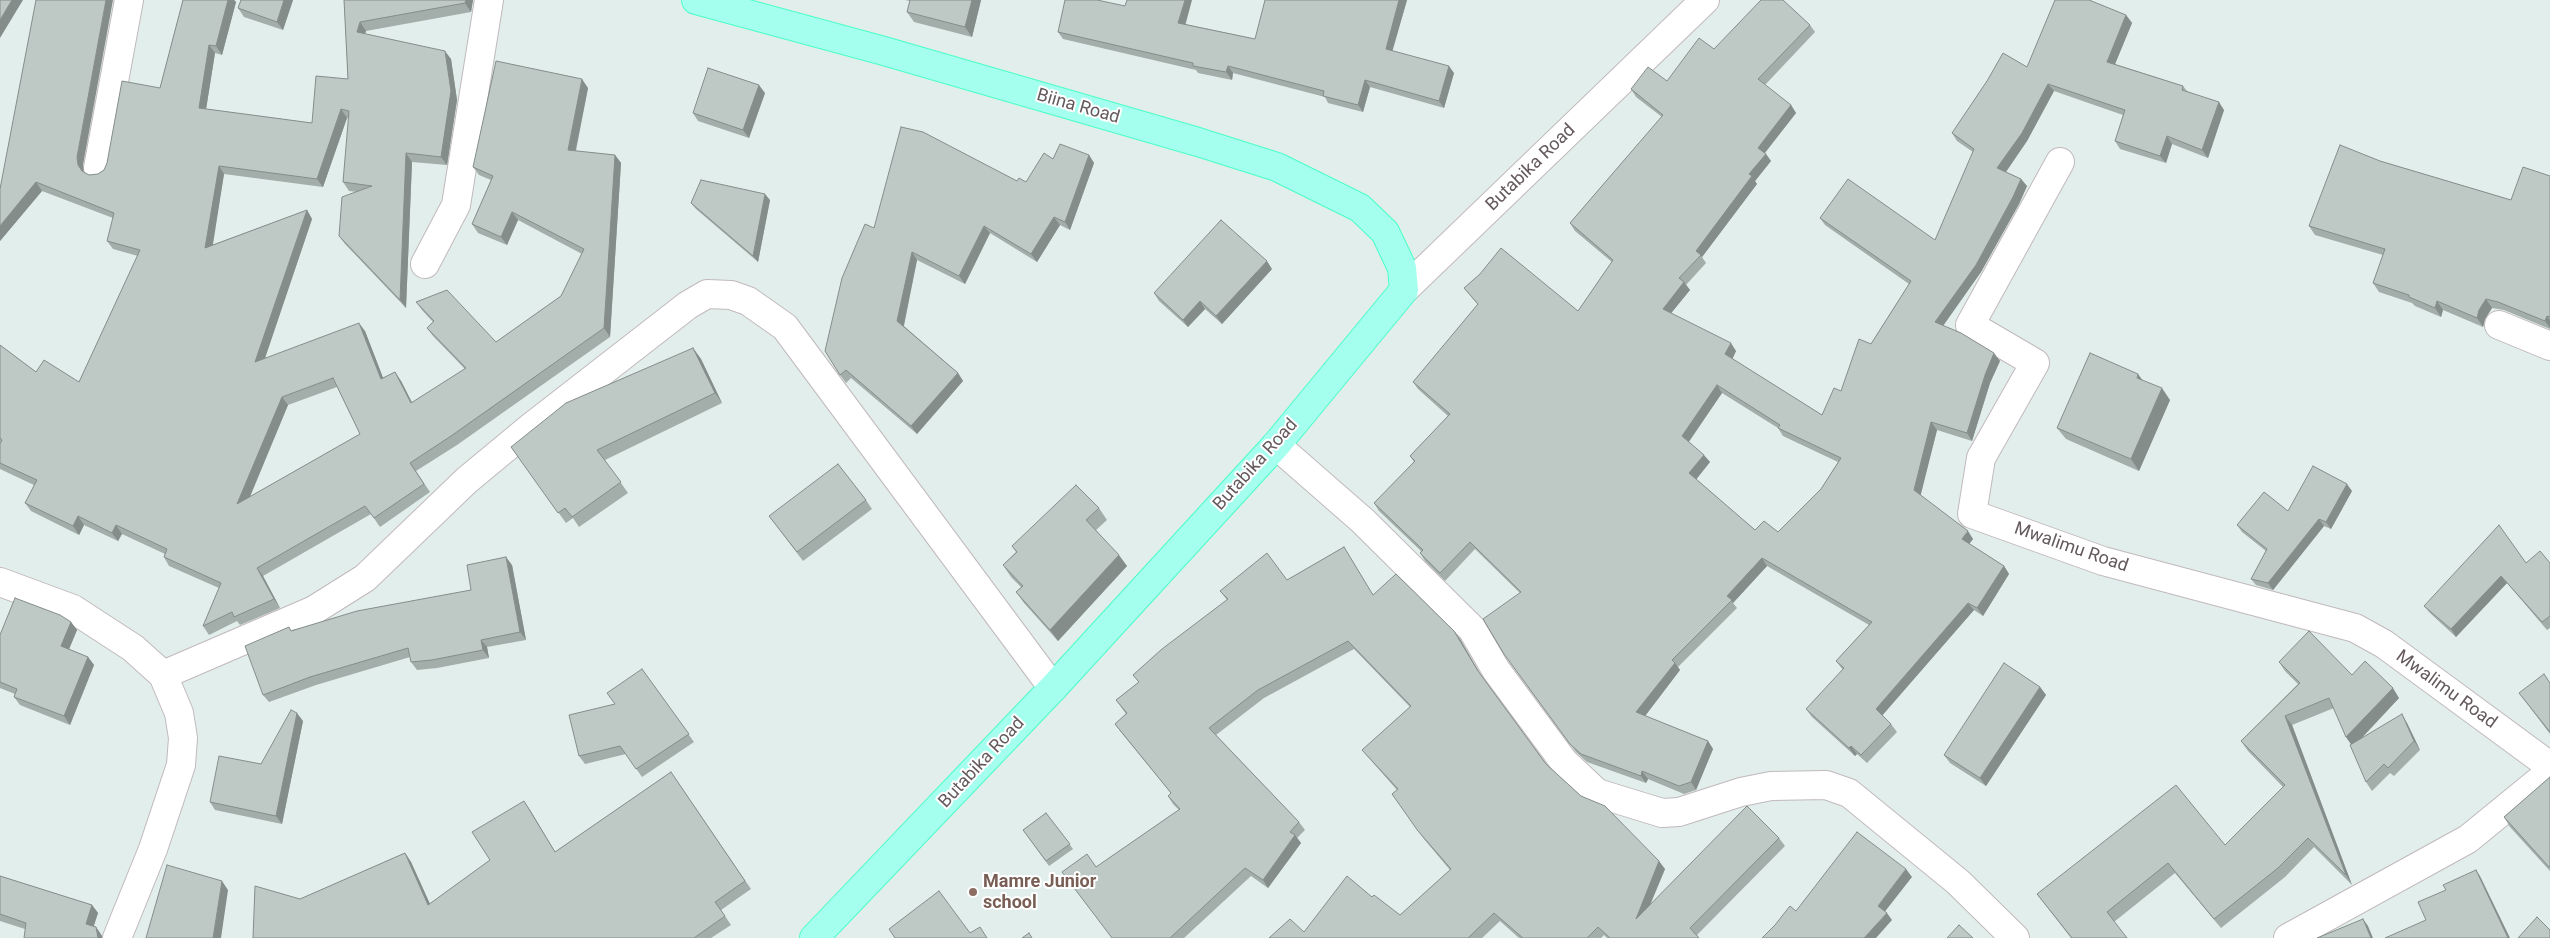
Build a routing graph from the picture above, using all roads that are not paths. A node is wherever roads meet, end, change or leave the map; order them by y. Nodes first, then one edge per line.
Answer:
1 (129, 0) edge
2 (489, 0) edge
3 (696, 0) edge
4 (1705, 0) edge
5 (2060, 162) dead end
6 (98, 168) dead end
7 (425, 264) dead end
8 (1404, 290) junction
9 (2499, 325) dead end
10 (2550, 346) edge
11 (1276, 445) junction
12 (0, 582) edge
13 (163, 675) junction
14 (1052, 688) junction
15 (2550, 766) edge
16 (2550, 772) edge
17 (116, 938) edge
18 (814, 938) edge
19 (2014, 938) edge
20 (2288, 938) edge

1 - 6 street
2 - 7 street
3 - 8 main road, Biina Road
4 - 8 street, Butabika Road
5 - 15 street, Mwalimu Road
8 - 11 main road, Butabika Road
9 - 10 street
11 - 14 main road, Butabika Road
11 - 19 street
12 - 13 street
13 - 14 street
13 - 17 street
14 - 18 main road, Butabika Road
16 - 20 street

